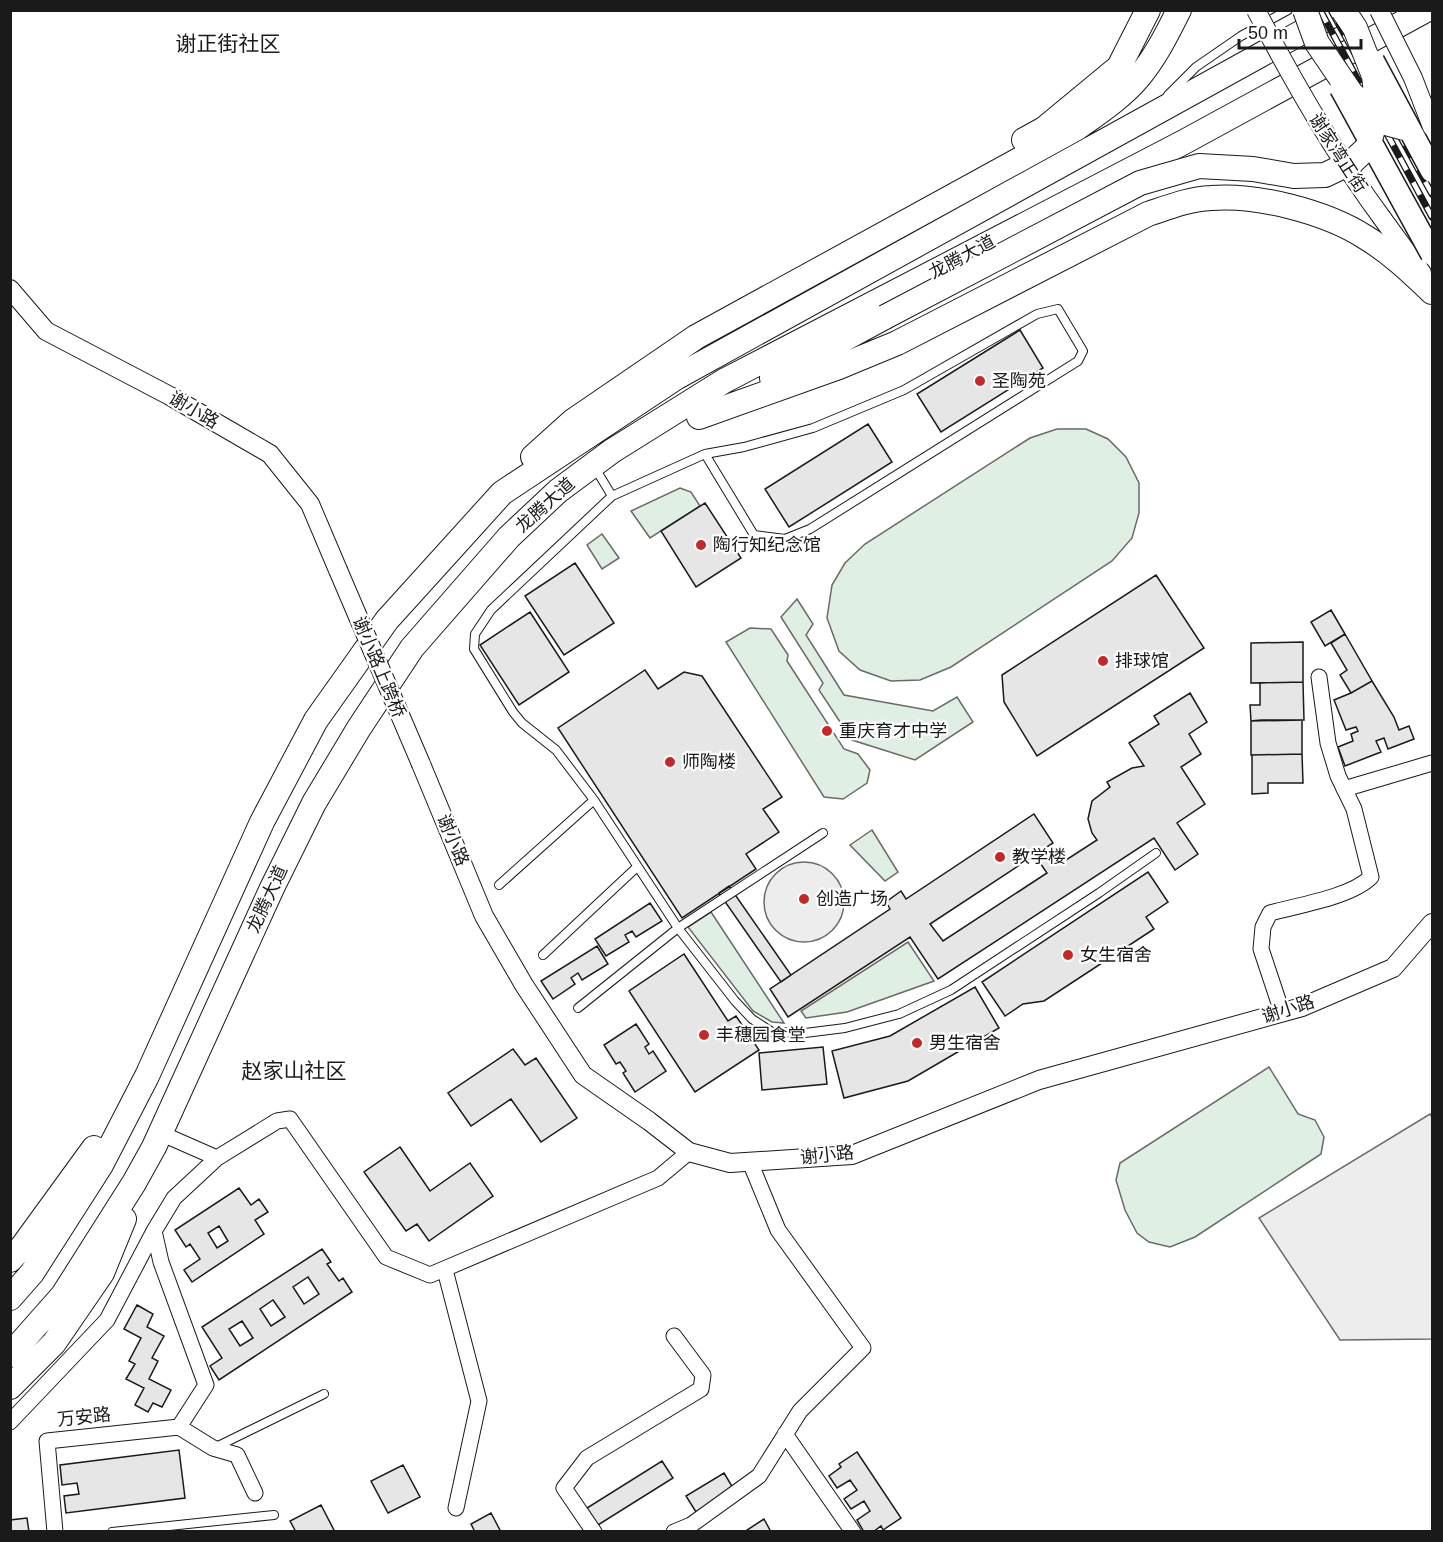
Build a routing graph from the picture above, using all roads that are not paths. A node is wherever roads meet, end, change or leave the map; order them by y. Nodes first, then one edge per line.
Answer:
1 (1148, 10) edge
2 (1179, 10) edge
3 (1256, 10) edge
4 (1288, 10) edge
5 (1299, 10) edge
6 (1305, 10) edge
7 (1379, 10) edge
8 (1426, 10) edge
9 (1346, 15) edge
10 (1317, 43) junction
11 (1144, 119) junction
12 (1432, 126) edge
13 (1432, 171) edge
14 (1432, 254) edge
15 (1432, 286) edge
16 (10, 289) edge
17 (1432, 292) edge
18 (676, 377) junction
19 (609, 396) junction
20 (699, 417) junction
21 (705, 454) junction
22 (602, 458) junction
23 (502, 493) junction
24 (612, 496) junction
25 (338, 570) joint
26 (1319, 677) dead end
27 (1432, 763) edge
28 (421, 764) joint
29 (1344, 789) junction
30 (594, 800) junction
31 (823, 833) dead end
32 (1156, 853) dead end
33 (637, 867) junction
34 (500, 885) dead end
35 (1432, 923) edge
36 (678, 928) junction
37 (543, 955) dead end
38 (578, 1008) dead end
39 (1282, 1012) junction
40 (147, 1076) junction
41 (157, 1140) junction
42 (689, 1152) junction
43 (217, 1158) junction
44 (750, 1162) junction
45 (154, 1231) junction
46 (10, 1260) edge
47 (445, 1270) junction
48 (10, 1298) edge
49 (674, 1336) dead end
50 (10, 1354) edge
51 (10, 1387) edge
52 (324, 1394) dead end
53 (10, 1422) edge
54 (179, 1427) junction
55 (785, 1434) junction
56 (213, 1448) junction
57 (255, 1493) dead end
58 (456, 1508) dead end
59 (274, 1515) dead end
60 (175, 1528) edge
61 (55, 1532) edge
62 (112, 1532) edge
63 (594, 1532) edge
64 (674, 1532) edge
65 (853, 1532) edge

1 - 19 highway
2 - 19 highway
3 - 15 street, 谢家湾正街, bridge
4 - 11 lane
5 - 10 main road, 谢家湾正街, bridge
6 - 10 highway, bridge
7 - 12 street, bridge
8 - 22 highway, 龙腾大道
9 - 11 highway, 龙腾大道
9 - 13 main road, bridge
9 - 20 highway, bridge
10 - 12 highway, bridge
10 - 14 main road, 谢家湾正街, bridge
11 - 18 highway, 龙腾大道
16 - 25 street, 谢小路
17 - 20 highway
18 - 19 highway
18 - 23 highway, 龙腾大道
19 - 23 highway
20 - 22 highway
21 - 21 lane
21 - 24 lane
22 - 24 lane
22 - 41 highway, 龙腾大道
23 - 40 highway, 龙腾大道
24 - 30 lane
25 - 28 street, 谢小路上跨桥, bridge
26 - 29 street
27 - 29 street
28 - 42 street, 谢小路
29 - 39 street
30 - 33 lane
30 - 34 lane
31 - 36 lane
32 - 36 lane
33 - 36 lane
33 - 37 lane
35 - 39 street, 谢小路
36 - 38 lane
39 - 44 street, 谢小路
40 - 46 highway
40 - 48 highway, 龙腾大道
41 - 43 street
41 - 50 highway, 龙腾大道
41 - 51 highway
42 - 44 street, 谢小路
42 - 47 street
43 - 45 street
43 - 47 street
44 - 55 street
45 - 53 street
45 - 54 street
47 - 58 street
49 - 63 street
52 - 56 lane
54 - 56 street
54 - 61 street, 万安路
55 - 64 street
55 - 65 street
56 - 57 street
59 - 60 lane
60 - 62 lane

